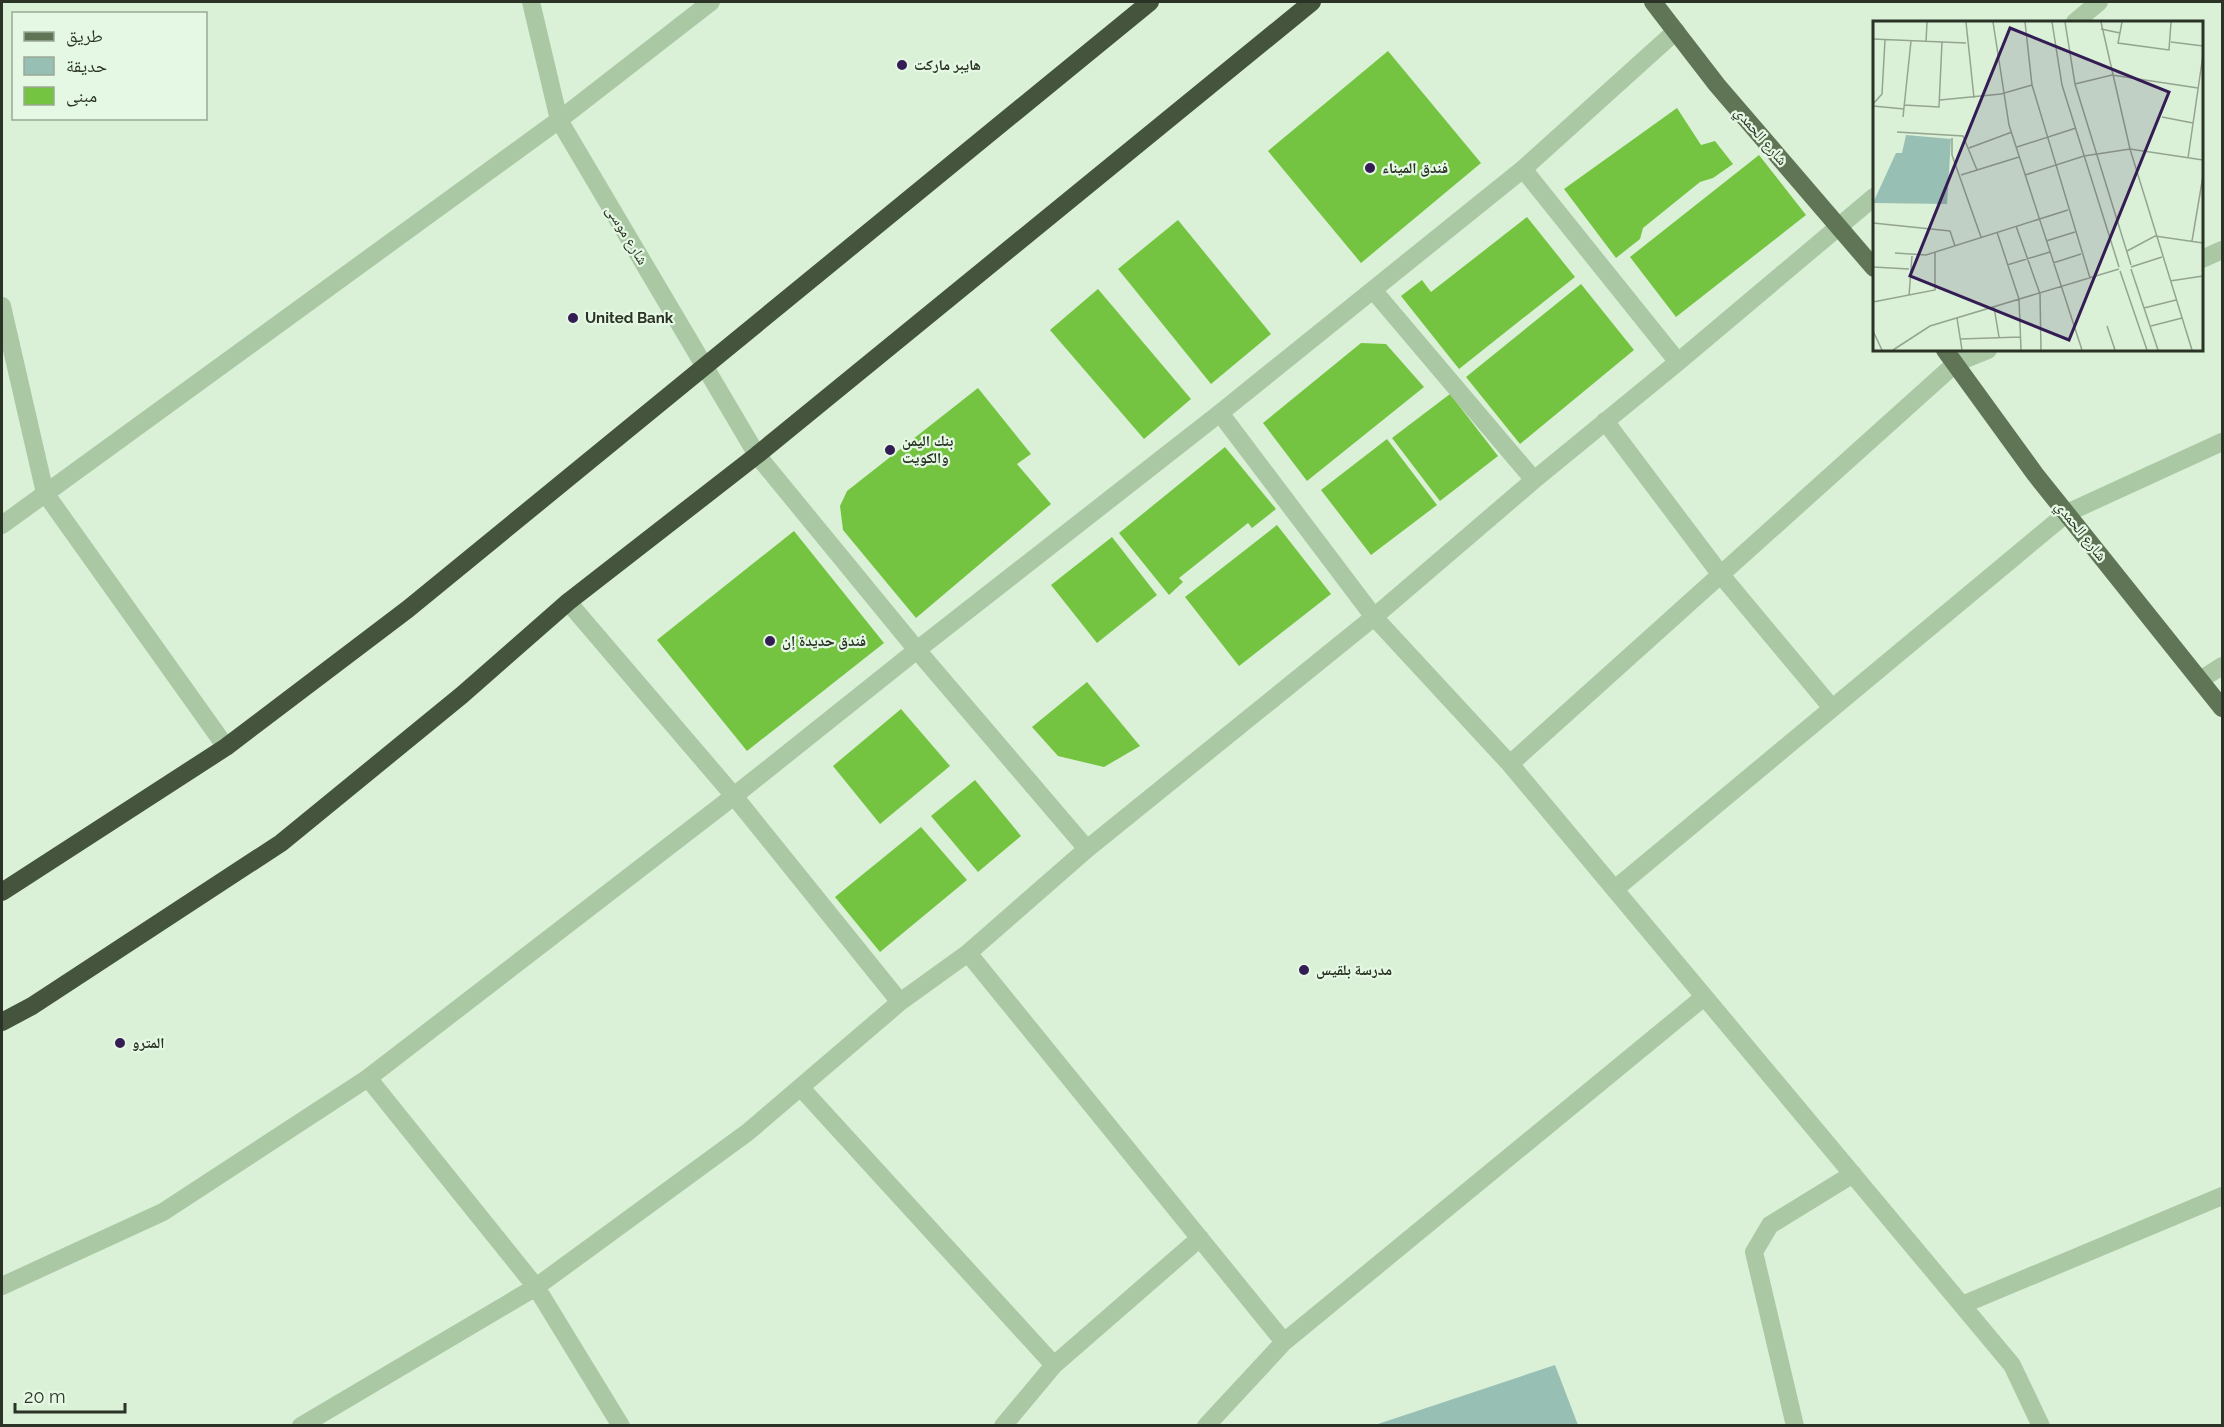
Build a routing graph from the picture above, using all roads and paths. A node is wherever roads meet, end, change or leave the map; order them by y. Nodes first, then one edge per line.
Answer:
1 (531, 2) edge
2 (711, 2) edge
3 (1150, 2) edge
4 (1312, 2) edge
5 (1653, 2) edge
6 (2099, 2) edge
7 (2076, 21) edge
8 (1676, 32) junction
9 (559, 120) junction
10 (1523, 169) junction
11 (1873, 199) edge
12 (1840, 227) junction
13 (2223, 250) edge
14 (2203, 259) edge
15 (1873, 266) edge
16 (1373, 290) junction
17 (2, 306) edge
18 (1982, 351) edge
19 (1950, 356) edge
20 (1678, 362) junction
21 (705, 366) junction
22 (1220, 413) junction
23 (1605, 421) junction
24 (2223, 442) edge
25 (758, 455) junction
26 (1534, 480) junction
27 (45, 493) junction
28 (2067, 513) junction
29 (2, 525) edge
30 (1721, 574) junction
31 (568, 602) junction
32 (1374, 617) junction
33 (917, 650) junction
34 (2223, 666) edge
35 (2200, 680) junction
36 (1832, 708) junction
37 (2223, 708) edge
38 (226, 747) junction
39 (1510, 764) junction
40 (734, 796) junction
41 (1088, 849) junction
42 (1615, 889) junction
43 (2, 892) edge
44 (968, 953) junction
45 (1704, 997) junction
46 (900, 1002) junction
47 (2, 1022) edge
48 (368, 1078) junction
49 (801, 1088) junction
50 (1853, 1174) junction
51 (2223, 1196) edge
52 (1200, 1238) junction
53 (2, 1286) edge
54 (536, 1287) junction
55 (1962, 1305) junction
56 (1284, 1342) junction
57 (1054, 1365) junction
58 (301, 1425) edge
59 (621, 1425) edge
60 (1003, 1425) edge
61 (1206, 1425) edge
62 (1795, 1425) edge
63 (2041, 1425) edge

1 - 9 street, شارع موسى
2 - 9 street
3 - 21 highway
4 - 25 highway
5 - 8 main road, شارع الحمدي
6 - 7 street
8 - 10 street
8 - 12 main road, شارع الحمدي
9 - 21 street, شارع موسى
9 - 27 street
10 - 16 street
10 - 20 street
11 - 12 street
12 - 15 main road, شارع الحمدي
12 - 20 street
13 - 14 street
16 - 22 street
16 - 26 street
17 - 27 street
18 - 19 street
19 - 28 main road, شارع الحمدي
19 - 30 street
20 - 23 street
21 - 25 street, شارع موسى
21 - 38 highway
22 - 32 street
22 - 33 street
23 - 26 street
23 - 30 street
24 - 28 street
25 - 31 highway
25 - 33 street, شارع موسى
26 - 32 street
27 - 29 street
27 - 38 street
28 - 35 main road, شارع الحمدي
28 - 36 street
30 - 36 street
30 - 39 street
31 - 40 street
31 - 47 highway
32 - 39 street
32 - 41 street
33 - 40 street
33 - 41 street, شارع موسى
34 - 35 street
35 - 37 main road, شارع الحمدي
36 - 42 street
38 - 43 highway
39 - 42 street
40 - 46 street
40 - 48 street
41 - 44 street
42 - 45 street
44 - 46 street
44 - 52 street
45 - 50 street
45 - 56 street
46 - 49 street
48 - 53 street
48 - 54 street
49 - 54 street
49 - 57 street
50 - 55 street
50 - 62 street
51 - 55 street
52 - 56 street
52 - 57 street
54 - 58 street
54 - 59 street
55 - 63 street
56 - 61 street
57 - 60 street

